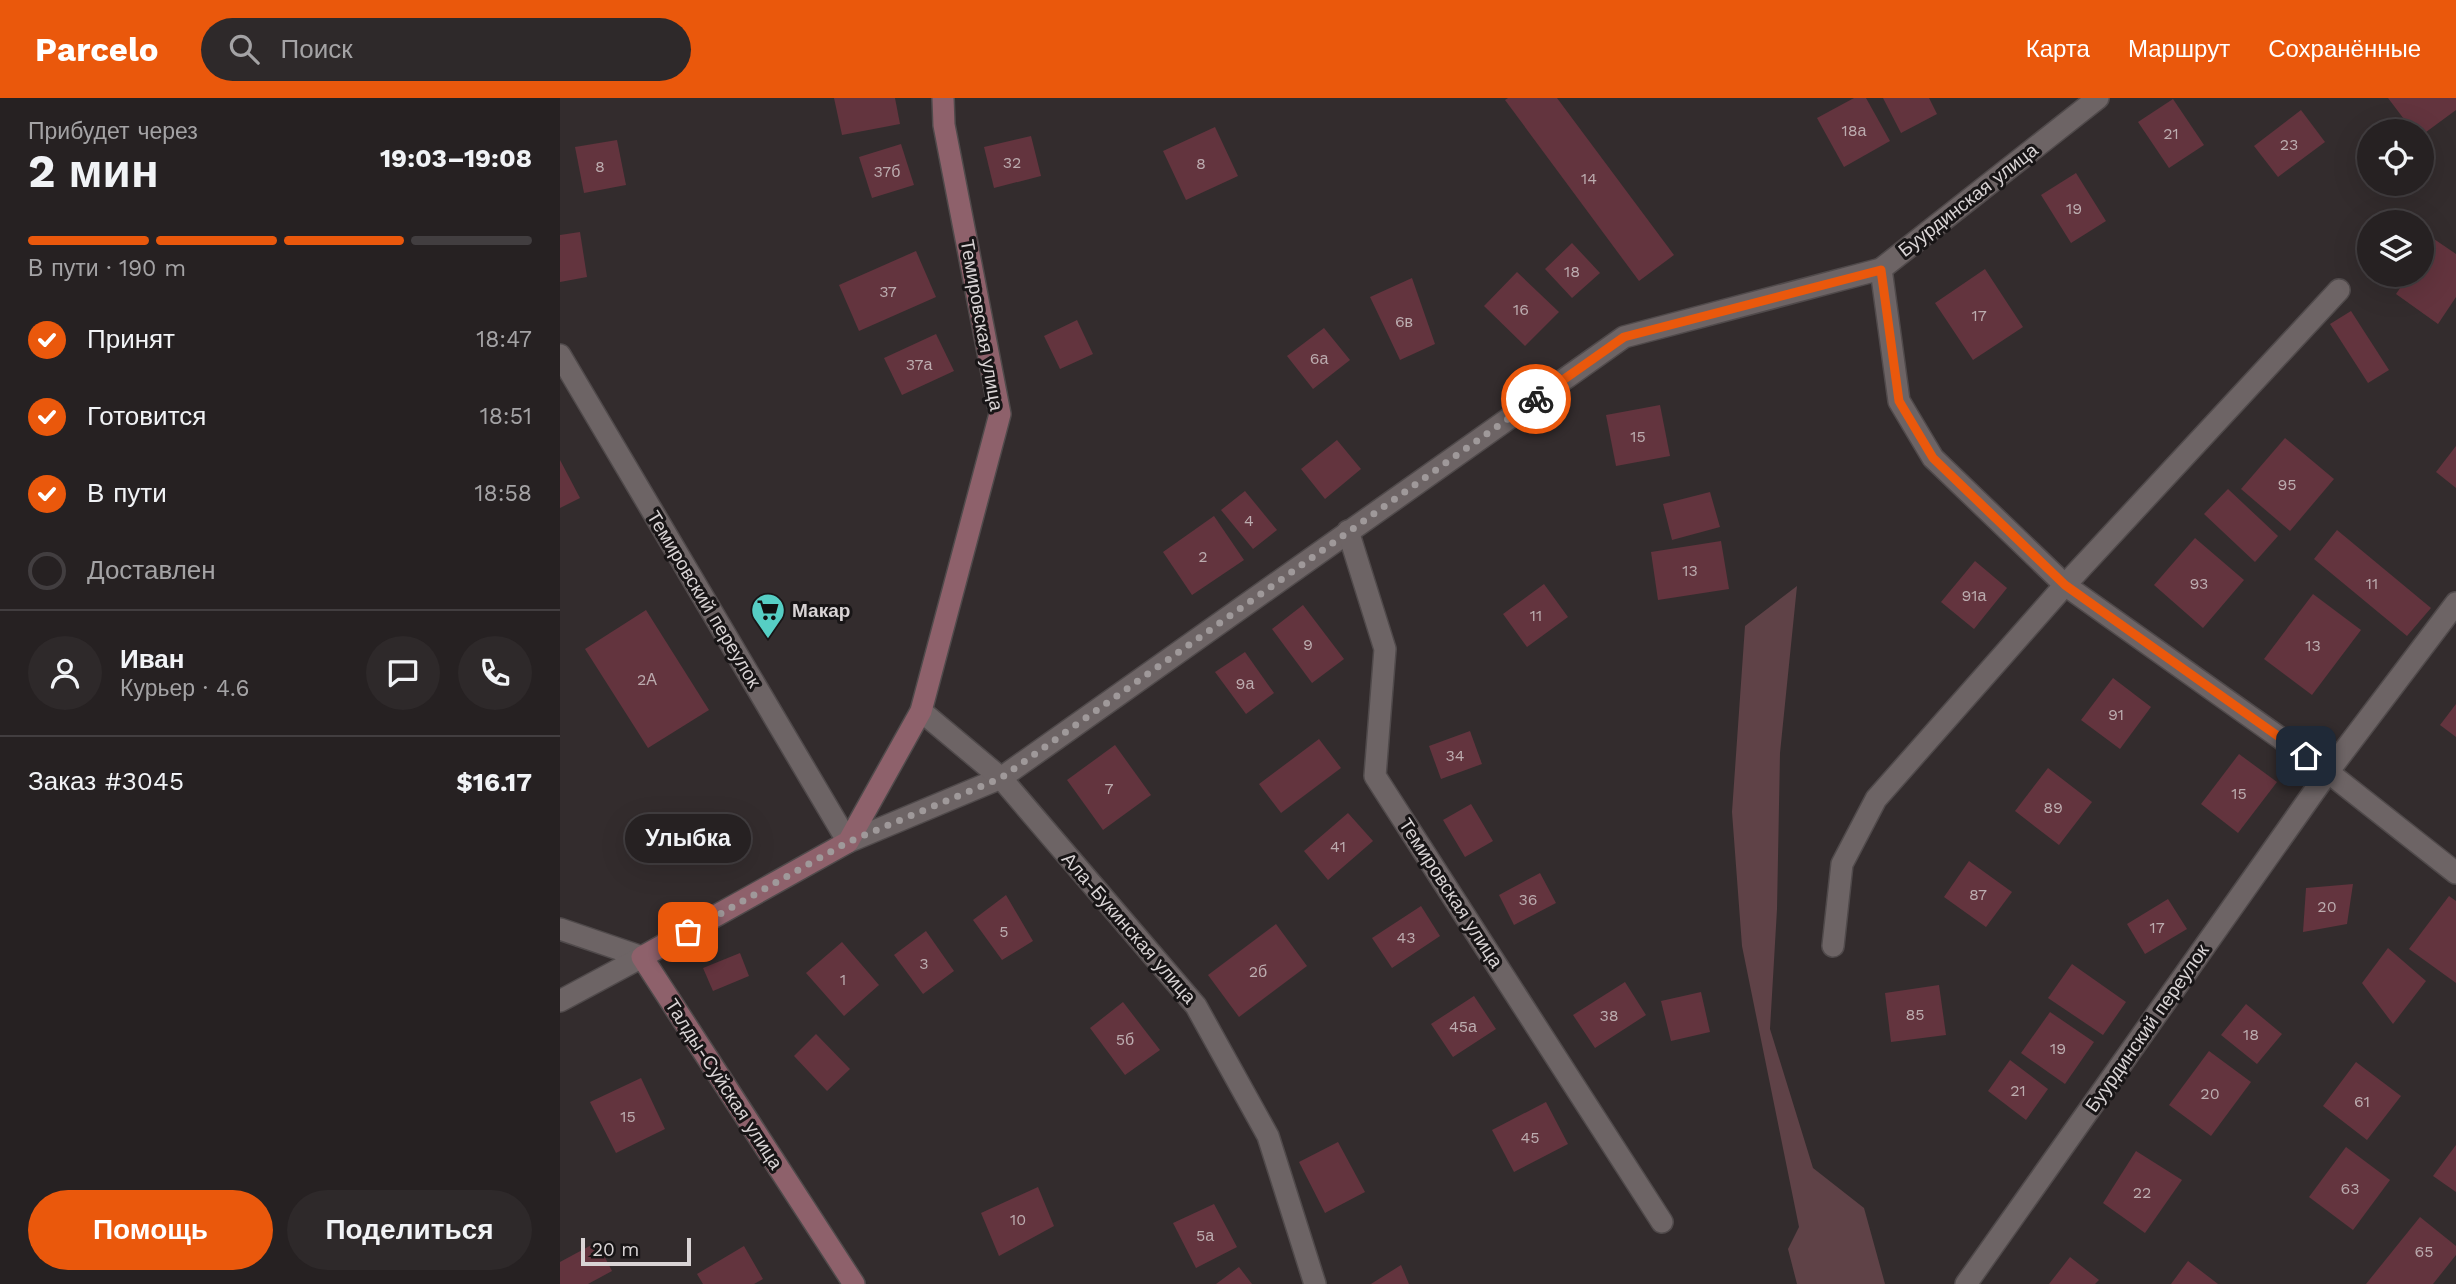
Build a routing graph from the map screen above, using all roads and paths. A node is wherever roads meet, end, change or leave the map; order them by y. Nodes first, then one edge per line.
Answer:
1 (943, 98) edge
2 (2098, 98) edge
3 (1881, 270) junction
4 (2339, 290) dead end
5 (560, 355) edge
6 (1348, 531) junction
7 (2065, 585) junction
8 (2456, 603) edge
9 (921, 711) junction
10 (2328, 772) junction
11 (1001, 778) junction
12 (848, 842) junction
13 (2456, 873) edge
14 (560, 929) edge
15 (1833, 946) dead end
16 (642, 957) junction
17 (560, 1001) edge
18 (1662, 1222) dead end
19 (854, 1284) edge
20 (1315, 1284) edge
21 (1966, 1284) edge

1 - 9 street, Темировская улица
2 - 3 street, Буурдинская улица
3 - 6 street, Буурдинская улица
3 - 7 street
4 - 7 street
5 - 12 street, Темировский переулок
6 - 11 street, Буурдинская улица
6 - 18 street, Темировская улица
7 - 10 street
7 - 15 street
8 - 10 street, Буурдинский переулок
9 - 11 street
9 - 12 street, Темировская улица
10 - 13 street
10 - 21 street, Буурдинский переулок
11 - 12 street, Буурдинская улица
11 - 20 street, Ала-Букинская улица
12 - 16 street, Буурдинская улица
14 - 16 street
16 - 17 street, Буурдинская улица
16 - 19 street, Талды-Суйская улица

